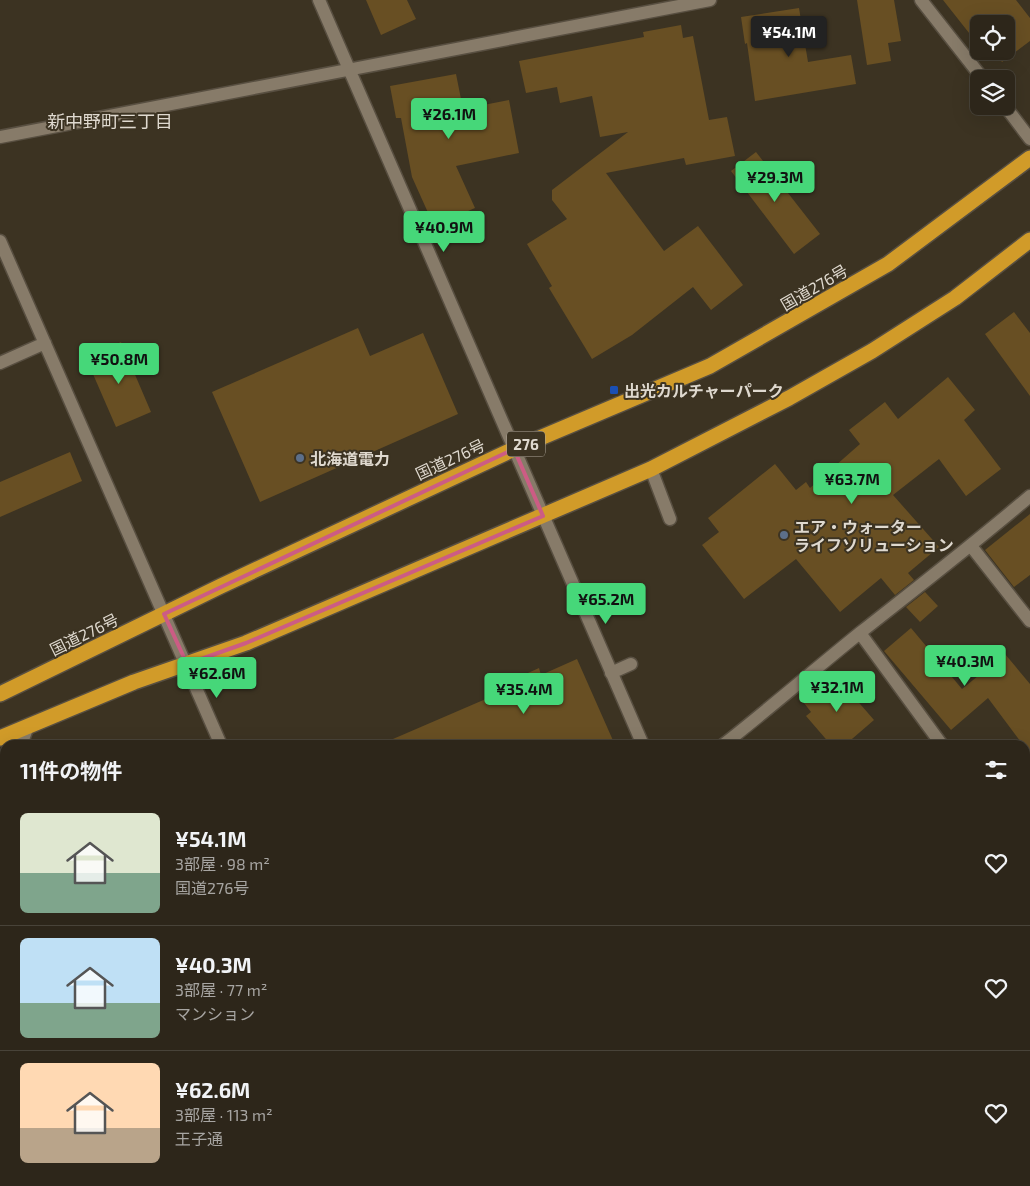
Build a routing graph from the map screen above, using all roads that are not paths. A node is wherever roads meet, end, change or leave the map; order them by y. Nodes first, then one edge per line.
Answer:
1 (319, 0) edge
2 (710, 0) edge
3 (921, 0) edge
4 (694, 1) edge
5 (350, 69) junction
6 (976, 70) edge
7 (1012, 115) edge
8 (0, 136) edge
9 (1030, 139) edge
10 (1030, 158) edge
11 (1030, 240) edge
12 (0, 241) edge
13 (45, 343) junction
14 (0, 363) edge
15 (514, 449) junction
16 (651, 469) junction
17 (1030, 496) edge
18 (543, 516) junction
19 (670, 519) dead end
20 (971, 546) junction
21 (164, 614) junction
22 (1030, 621) edge
23 (860, 633) junction
24 (187, 664) junction
25 (631, 664) dead end
26 (611, 673) junction
27 (5, 688) edge
28 (28, 726) junction
29 (0, 738) edge
30 (24, 740) edge
31 (219, 740) edge
32 (641, 740) edge
33 (729, 740) edge
34 (938, 740) edge

1 - 5 street
2 - 4 street
3 - 6 street
4 - 5 street
5 - 8 street
5 - 15 street
7 - 9 street
10 - 15 highway, 国道276号 / 276
11 - 16 highway
12 - 13 street
13 - 14 street
13 - 21 street
15 - 18 street
15 - 21 highway, 国道276号 / 276
16 - 18 highway
16 - 19 street
17 - 20 street
18 - 24 highway
18 - 26 street
20 - 22 street
20 - 23 street
21 - 24 street
21 - 27 highway, 国道276号 / 276
23 - 33 street
23 - 34 street
24 - 28 highway
24 - 31 street
25 - 26 street
26 - 32 street
28 - 29 highway
28 - 30 street

